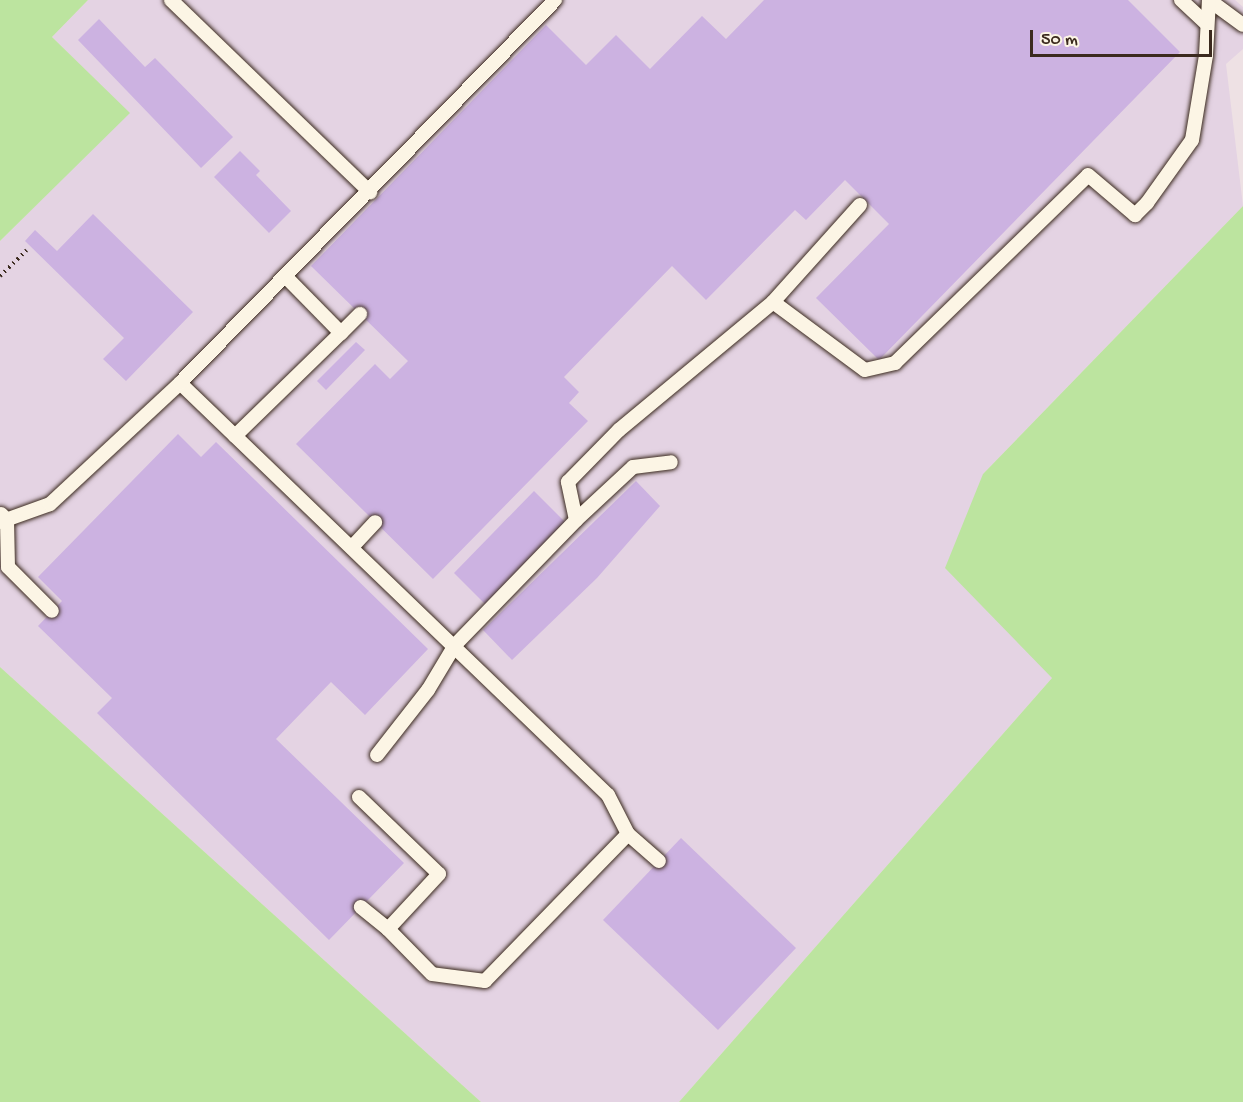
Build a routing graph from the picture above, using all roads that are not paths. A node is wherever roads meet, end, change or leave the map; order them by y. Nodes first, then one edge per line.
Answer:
1 (171, 0) edge
2 (555, 0) edge
3 (1181, 0) edge
4 (1209, 0) edge
5 (1206, 23) junction
6 (1243, 25) edge
7 (370, 192) junction
8 (860, 205) dead end
9 (285, 276) junction
10 (773, 302) junction
11 (360, 314) dead end
12 (340, 333) junction
13 (180, 383) junction
14 (236, 436) junction
15 (671, 462) dead end
16 (2, 519) edge
17 (576, 520) junction
18 (375, 522) dead end
19 (352, 547) junction
20 (52, 611) dead end
21 (455, 645) junction
22 (377, 755) dead end
23 (359, 797) dead end
24 (628, 834) junction
25 (659, 861) dead end
26 (361, 907) dead end
27 (388, 929) junction

1 - 7 lane
2 - 7 lane
3 - 5 lane
4 - 5 lane
4 - 6 lane
5 - 10 lane
7 - 9 lane
8 - 10 lane
9 - 12 lane
9 - 13 lane
10 - 17 lane
11 - 12 lane
12 - 14 lane
13 - 14 lane
13 - 16 lane
14 - 19 lane
15 - 17 lane
16 - 20 lane
17 - 21 lane
18 - 19 lane
19 - 21 lane
21 - 22 lane
21 - 24 lane
23 - 27 lane
24 - 25 lane
24 - 27 lane
26 - 27 lane

